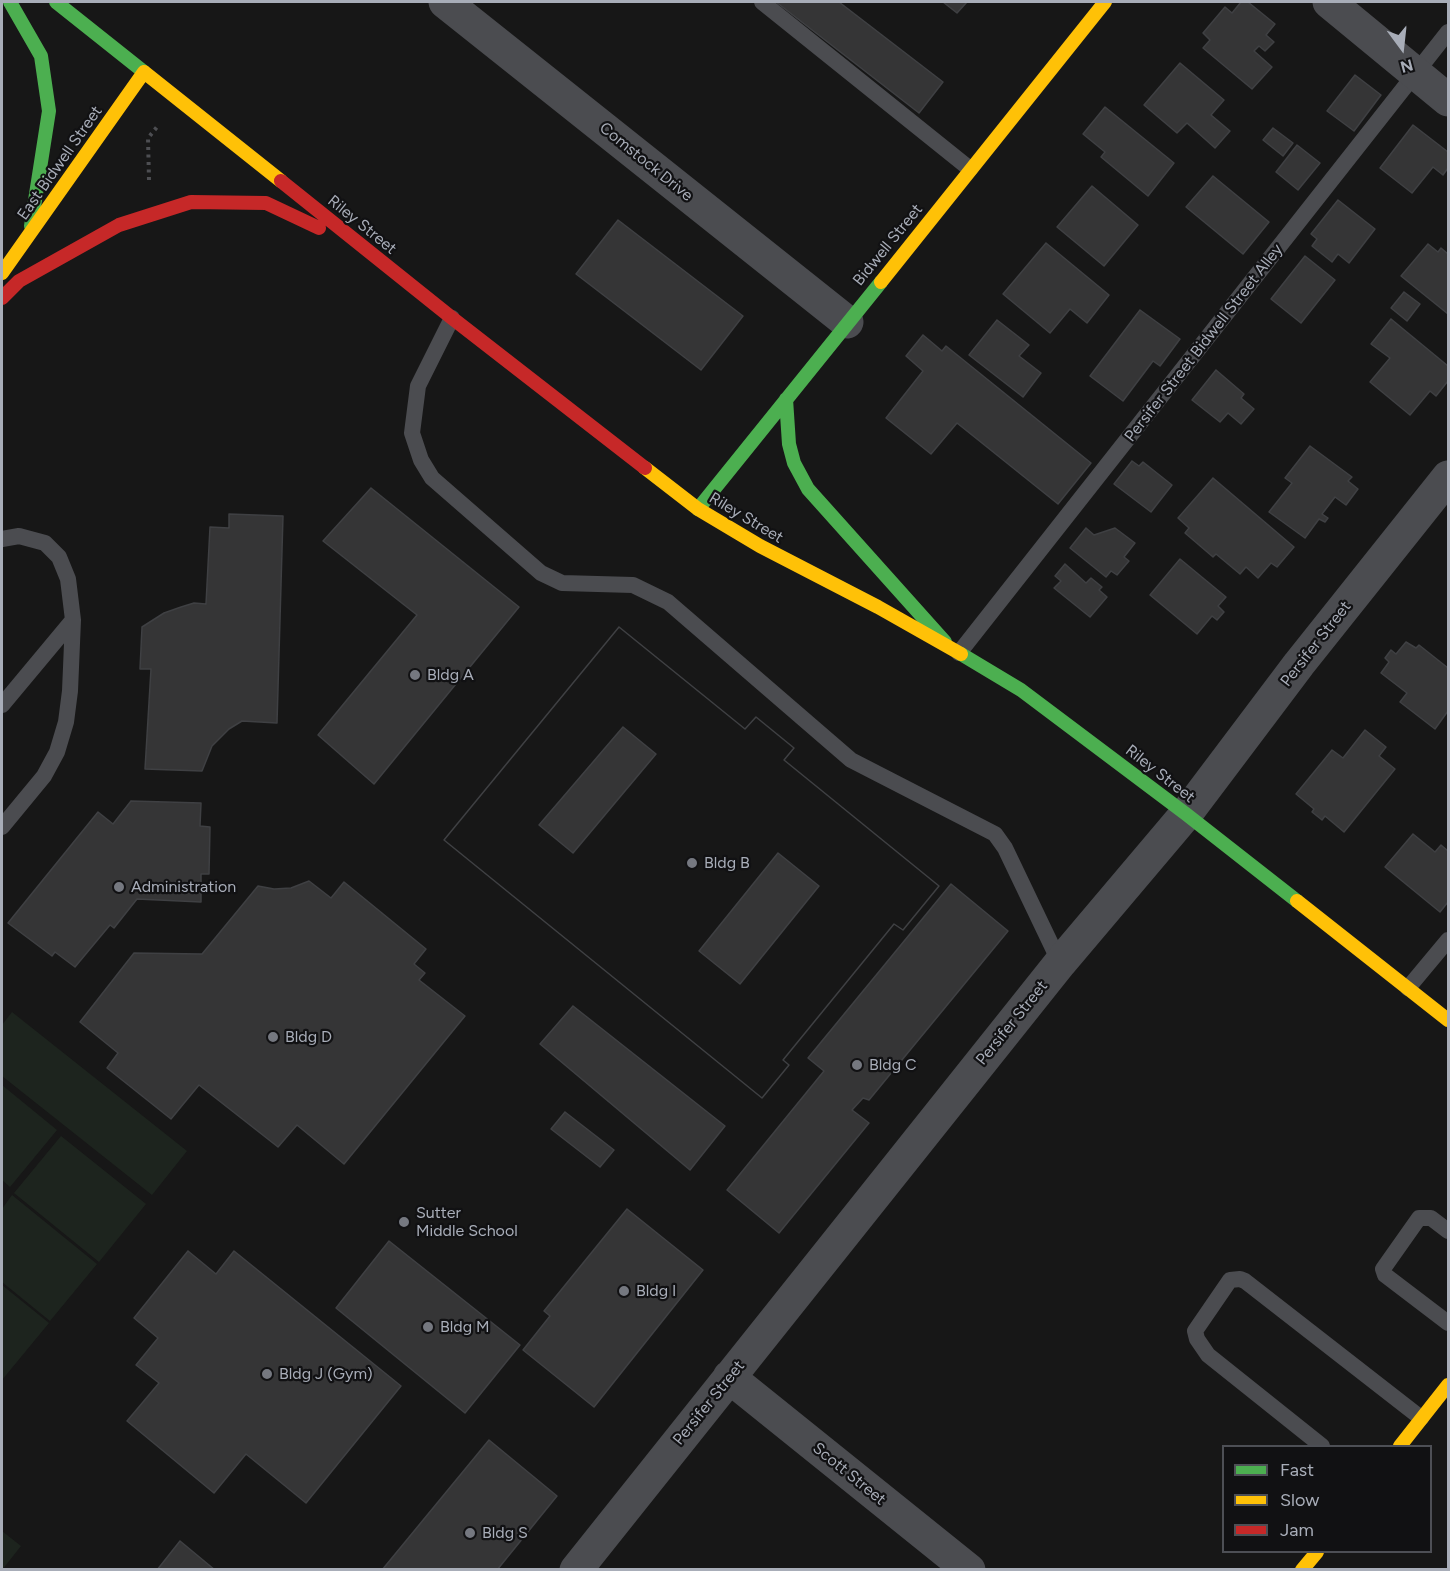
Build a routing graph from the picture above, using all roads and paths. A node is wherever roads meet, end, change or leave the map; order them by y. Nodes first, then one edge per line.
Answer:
1 (10, 2) edge
2 (56, 2) edge
3 (445, 2) edge
4 (762, 2) edge
5 (1105, 2) edge
6 (1329, 2) edge
7 (1449, 32) edge
8 (144, 72) junction
9 (1416, 74) junction
10 (1449, 100) edge
11 (157, 127) dead end
12 (970, 169) junction
13 (149, 186) dead end
14 (29, 234) junction
15 (2, 273) edge
16 (397, 274) junction
17 (2, 298) edge
18 (452, 318) junction
19 (847, 322) junction
20 (786, 399) junction
21 (1449, 477) edge
22 (698, 509) junction
23 (2, 539) edge
24 (73, 620) junction
25 (955, 650) junction
26 (2, 705) edge
27 (1186, 814) junction
28 (2, 827) edge
29 (1449, 940) edge
30 (1060, 963) junction
31 (1408, 988) junction
32 (1449, 1020) edge
33 (1449, 1231) edge
34 (1449, 1323) edge
35 (729, 1377) junction
36 (1449, 1385) edge
37 (1421, 1419) junction
38 (1321, 1445) edge
39 (1401, 1445) edge
40 (1315, 1553) edge
41 (953, 1564) edge
42 (576, 1569) edge
43 (1302, 1569) edge

1 - 14 main road
2 - 8 main road, Riley Street
3 - 19 street, Comstock Drive
4 - 12 lane
5 - 12 main road, Bidwell Street
6 - 9 street
7 - 9 lane, Persifer Street Bidwell Street Alley
8 - 14 main road, East Bidwell Street
8 - 16 main road, Riley Street
9 - 10 street
9 - 25 lane, Persifer Street Bidwell Street Alley
11 - 13 path
12 - 19 main road, Bidwell Street
14 - 15 main road, East Bidwell Street
16 - 17 main road
16 - 18 main road, Riley Street
18 - 22 main road, Riley Street
18 - 30 lane
19 - 20 main road, Bidwell Street
20 - 22 main road, Bidwell Street
20 - 25 main road
21 - 27 street, Persifer Street
22 - 25 main road, Riley Street
23 - 24 lane
24 - 26 lane
24 - 28 lane
25 - 27 main road, Riley Street
27 - 30 street, Persifer Street
27 - 31 main road, Riley Street
29 - 31 lane
30 - 35 street, Persifer Street
31 - 32 main road, Riley Street
33 - 34 lane
35 - 41 street, Scott Street
35 - 42 street, Persifer Street
36 - 37 main road
37 - 38 lane
37 - 39 main road
40 - 43 main road

